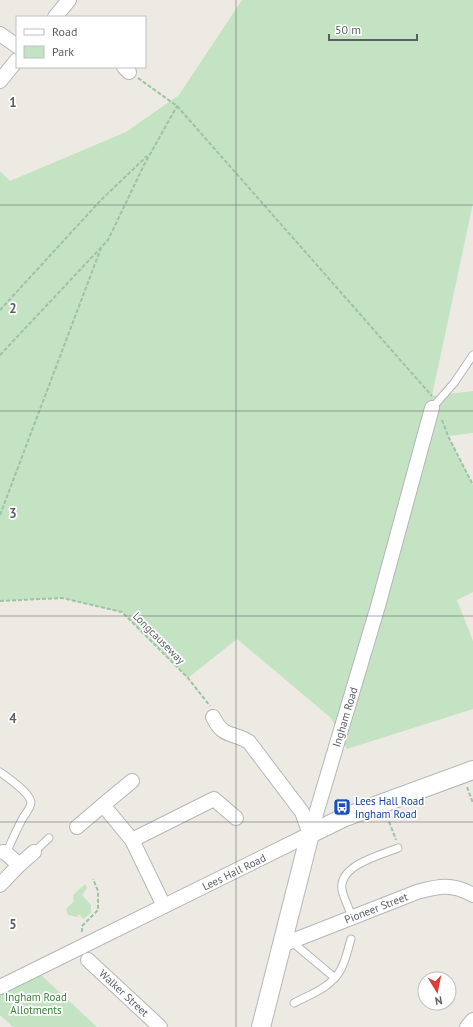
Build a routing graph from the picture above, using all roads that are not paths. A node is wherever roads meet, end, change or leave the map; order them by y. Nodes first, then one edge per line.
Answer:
1 (69, 0) edge
2 (58, 16) edge
3 (0, 34) edge
4 (16, 45) edge
5 (16, 61) edge
6 (0, 81) edge
7 (473, 355) edge
8 (433, 406) joint
9 (213, 717) road end
10 (473, 770) edge
11 (0, 772) edge
12 (132, 781) dead end
13 (103, 805) junction
14 (236, 818) dead end
15 (77, 827) dead end
16 (310, 834) junction
17 (49, 838) dead end
18 (132, 840) junction
19 (398, 848) road end
20 (5, 852) joint
21 (34, 852) joint
22 (19, 865) junction
23 (0, 885) edge
24 (473, 894) edge
25 (164, 906) junction
26 (352, 917) junction
27 (351, 939) dead end
28 (287, 944) junction
29 (88, 960) dead end
30 (335, 978) junction
31 (1, 985) edge
32 (294, 1003) dead end
33 (473, 1020) edge
34 (160, 1027) edge
35 (261, 1027) edge
36 (467, 1027) edge

1 - 2 street
3 - 4 street
5 - 6 street
7 - 8 lane
8 - 16 street, Ingham Road
9 - 16 street
10 - 16 street, Lees Hall Road
11 - 20 lane
12 - 13 street
13 - 15 street
13 - 18 street
14 - 18 street
16 - 25 street, Lees Hall Road
16 - 28 street, Ingham Road
17 - 21 lane
18 - 25 street
19 - 26 lane
20 - 22 street
21 - 22 street
22 - 23 street
24 - 26 street, Pioneer Street
25 - 31 street, Lees Hall Road
26 - 28 street, Pioneer Street
27 - 30 lane
28 - 30 lane
28 - 35 street, Ingham Road
29 - 34 street, Walker Street
30 - 32 lane
33 - 36 street

